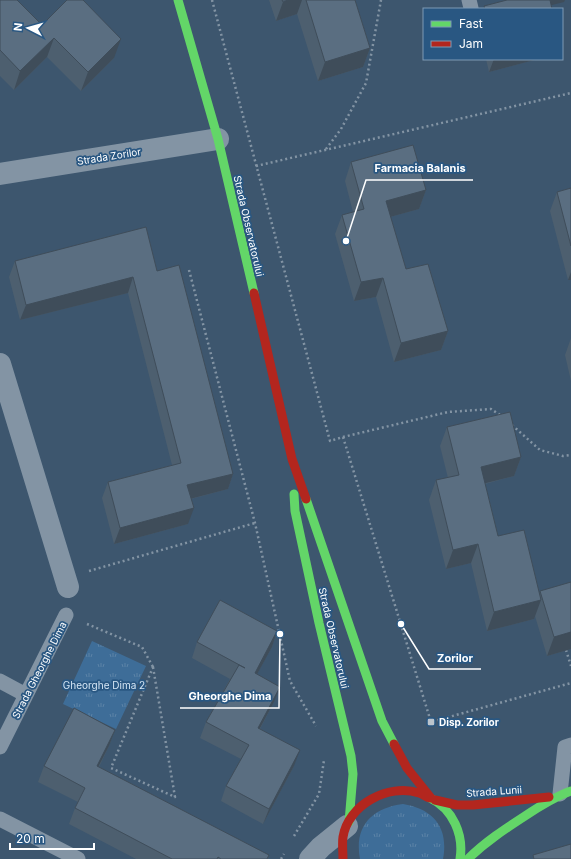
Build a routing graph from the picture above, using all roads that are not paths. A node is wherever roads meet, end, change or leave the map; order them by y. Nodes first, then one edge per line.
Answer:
1 (178, 0) edge
2 (218, 139) junction
3 (0, 174) edge
4 (0, 364) edge
5 (292, 459) junction
6 (67, 583) road end
7 (66, 615) road end
8 (0, 681) edge
9 (26, 695) junction
10 (571, 745) edge
11 (0, 746) edge
12 (562, 794) edge
13 (433, 799) junction
14 (0, 819) edge
15 (348, 824) junction
16 (78, 859) edge
17 (310, 859) edge
18 (343, 859) edge
19 (460, 859) edge
20 (468, 859) edge

1 - 2 main road, Strada Observatorului
2 - 3 street, Strada Zorilor
2 - 5 main road, Strada Observatorului
4 - 6 street
5 - 13 main road, Strada Observatorului
5 - 15 main road, Strada Observatorului
7 - 9 lane, Strada Gheorghe Dima
8 - 9 lane
9 - 11 lane, Strada Gheorghe Dima
10 - 12 lane
12 - 13 main road, Strada Lunii
12 - 20 main road
13 - 15 main road, Strada Lunii
13 - 19 main road, Strada Observatorului
14 - 16 lane
15 - 17 street
15 - 18 main road

